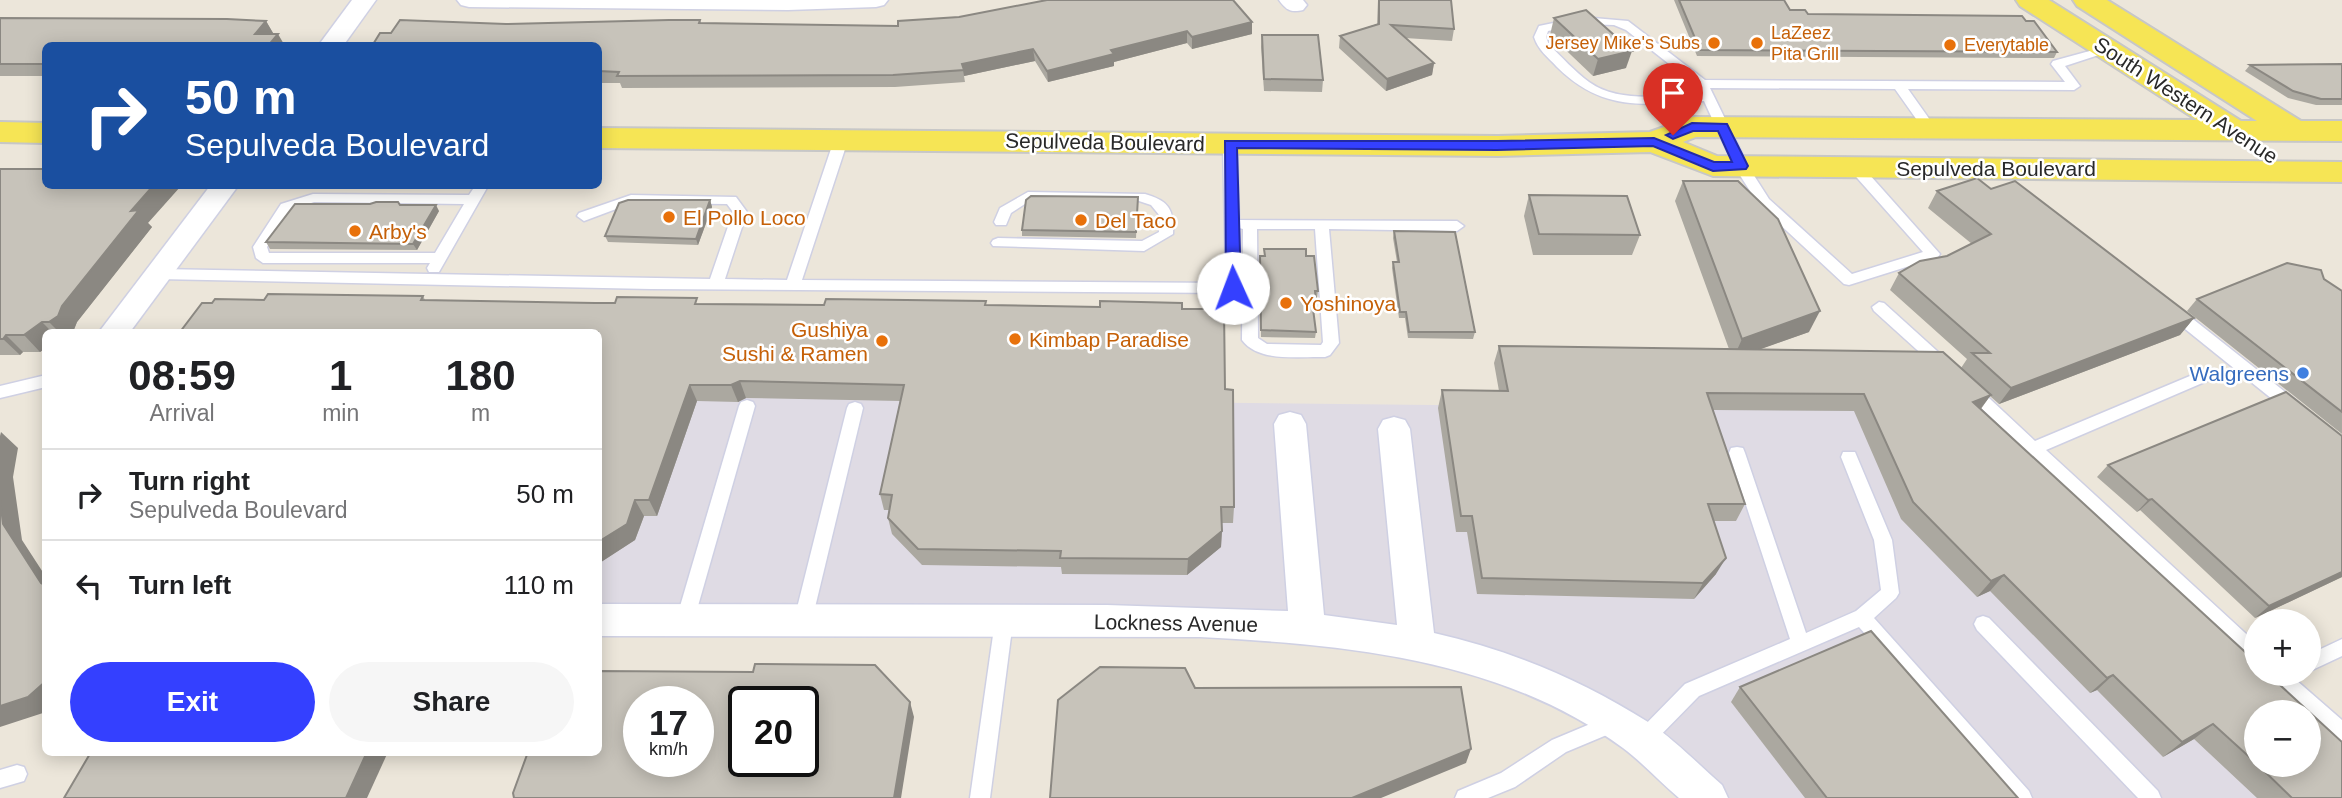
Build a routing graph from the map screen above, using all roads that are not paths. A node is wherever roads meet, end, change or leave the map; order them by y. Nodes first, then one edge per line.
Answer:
1 (364, 0) edge
2 (469, 0) edge
3 (876, 0) edge
4 (2030, 0) edge
5 (2087, 0) edge
6 (333, 42) edge
7 (2108, 50) junction
8 (1702, 84) junction
9 (1899, 85) junction
10 (1708, 97) junction
11 (1723, 127) junction
12 (1929, 127) junction
13 (2230, 129) junction
14 (2294, 131) junction
15 (2342, 131) edge
16 (0, 132) edge
17 (42, 133) edge
18 (602, 138) edge
19 (841, 140) junction
20 (1654, 142) junction
21 (1230, 144) junction
22 (2342, 161) edge
23 (1741, 166) junction
24 (1855, 167) junction
25 (2296, 171) junction
26 (2342, 172) edge
27 (222, 189) edge
28 (479, 189) edge
29 (473, 200) junction
30 (2342, 200) edge
31 (584, 216) dead end
32 (1001, 222) dead end
33 (1232, 224) junction
34 (1250, 224) junction
35 (1322, 225) junction
36 (1457, 226) dead end
37 (998, 243) dead end
38 (439, 258) junction
39 (158, 274) junction
40 (427, 279) junction
41 (716, 284) junction
42 (793, 285) junction
43 (2162, 302) edge
44 (1879, 307) dead end
45 (116, 329) edge
46 (2208, 374) dead end
47 (42, 382) edge
48 (0, 391) edge
49 (747, 406) edge
50 (855, 408) edge
51 (2310, 420) edge
52 (1290, 424) dead end
53 (1394, 429) dead end
54 (2034, 448) junction
55 (1737, 453) dead end
56 (1849, 457) dead end
57 (1862, 617) junction
58 (602, 620) edge
59 (685, 620) junction
60 (803, 620) junction
61 (1004, 621) junction
62 (1983, 624) dead end
63 (1307, 626) junction
64 (1800, 642) junction
65 (1417, 643) junction
66 (2244, 644) edge
67 (2342, 647) edge
68 (2321, 658) edge
69 (2294, 686) edge
70 (1629, 732) junction
71 (2342, 732) edge
72 (980, 798) edge
73 (1465, 798) edge
74 (1707, 798) edge
75 (2022, 798) edge
76 (2151, 798) edge

1 - 6 street
2 - 3 street
4 - 7 main road, South Western Avenue
5 - 14 main road, South Western Avenue
7 - 9 lane
7 - 13 main road, South Western Avenue
8 - 9 lane
8 - 10 lane
8 - 10 lane
9 - 12 lane
10 - 11 lane
11 - 12 main road, Sepulveda Boulevard
11 - 20 main road, Sepulveda Boulevard
11 - 23 lane
12 - 13 main road, Sepulveda Boulevard
13 - 14 main road, Sepulveda Boulevard
13 - 25 main road, South Western Avenue
14 - 15 main road, Sepulveda Boulevard
14 - 22 main road, South Western Avenue
16 - 17 main road
18 - 19 main road, Sepulveda Boulevard
19 - 21 main road, Sepulveda Boulevard
19 - 42 lane
20 - 21 main road, Sepulveda Boulevard
20 - 23 main road, Sepulveda Boulevard
21 - 33 lane
23 - 24 main road, Sepulveda Boulevard
23 - 24 lane
24 - 25 main road, Sepulveda Boulevard
25 - 26 main road, Sepulveda Boulevard
25 - 30 main road, South Western Avenue
27 - 39 street
28 - 29 lane
29 - 38 lane
29 - 38 lane
31 - 41 lane
32 - 37 lane
33 - 34 lane
33 - 42 lane
34 - 35 lane
34 - 35 lane
35 - 36 lane
38 - 40 lane
39 - 40 lane
39 - 45 street
40 - 41 lane
41 - 42 lane
43 - 51 lane
44 - 54 lane
46 - 54 lane
47 - 48 lane
49 - 59 lane
50 - 60 lane
52 - 63 street
53 - 65 street
54 - 66 lane
55 - 64 lane
56 - 57 lane
57 - 64 lane
57 - 75 lane
58 - 59 street, Lockness Avenue
59 - 60 street, Lockness Avenue
60 - 61 street, Lockness Avenue
61 - 63 street, Lockness Avenue
61 - 72 lane
62 - 76 lane
63 - 65 street, Lockness Avenue
64 - 70 lane
65 - 70 street, Lockness Avenue
67 - 68 lane
69 - 71 lane
70 - 73 lane
70 - 74 street, Lockness Avenue

